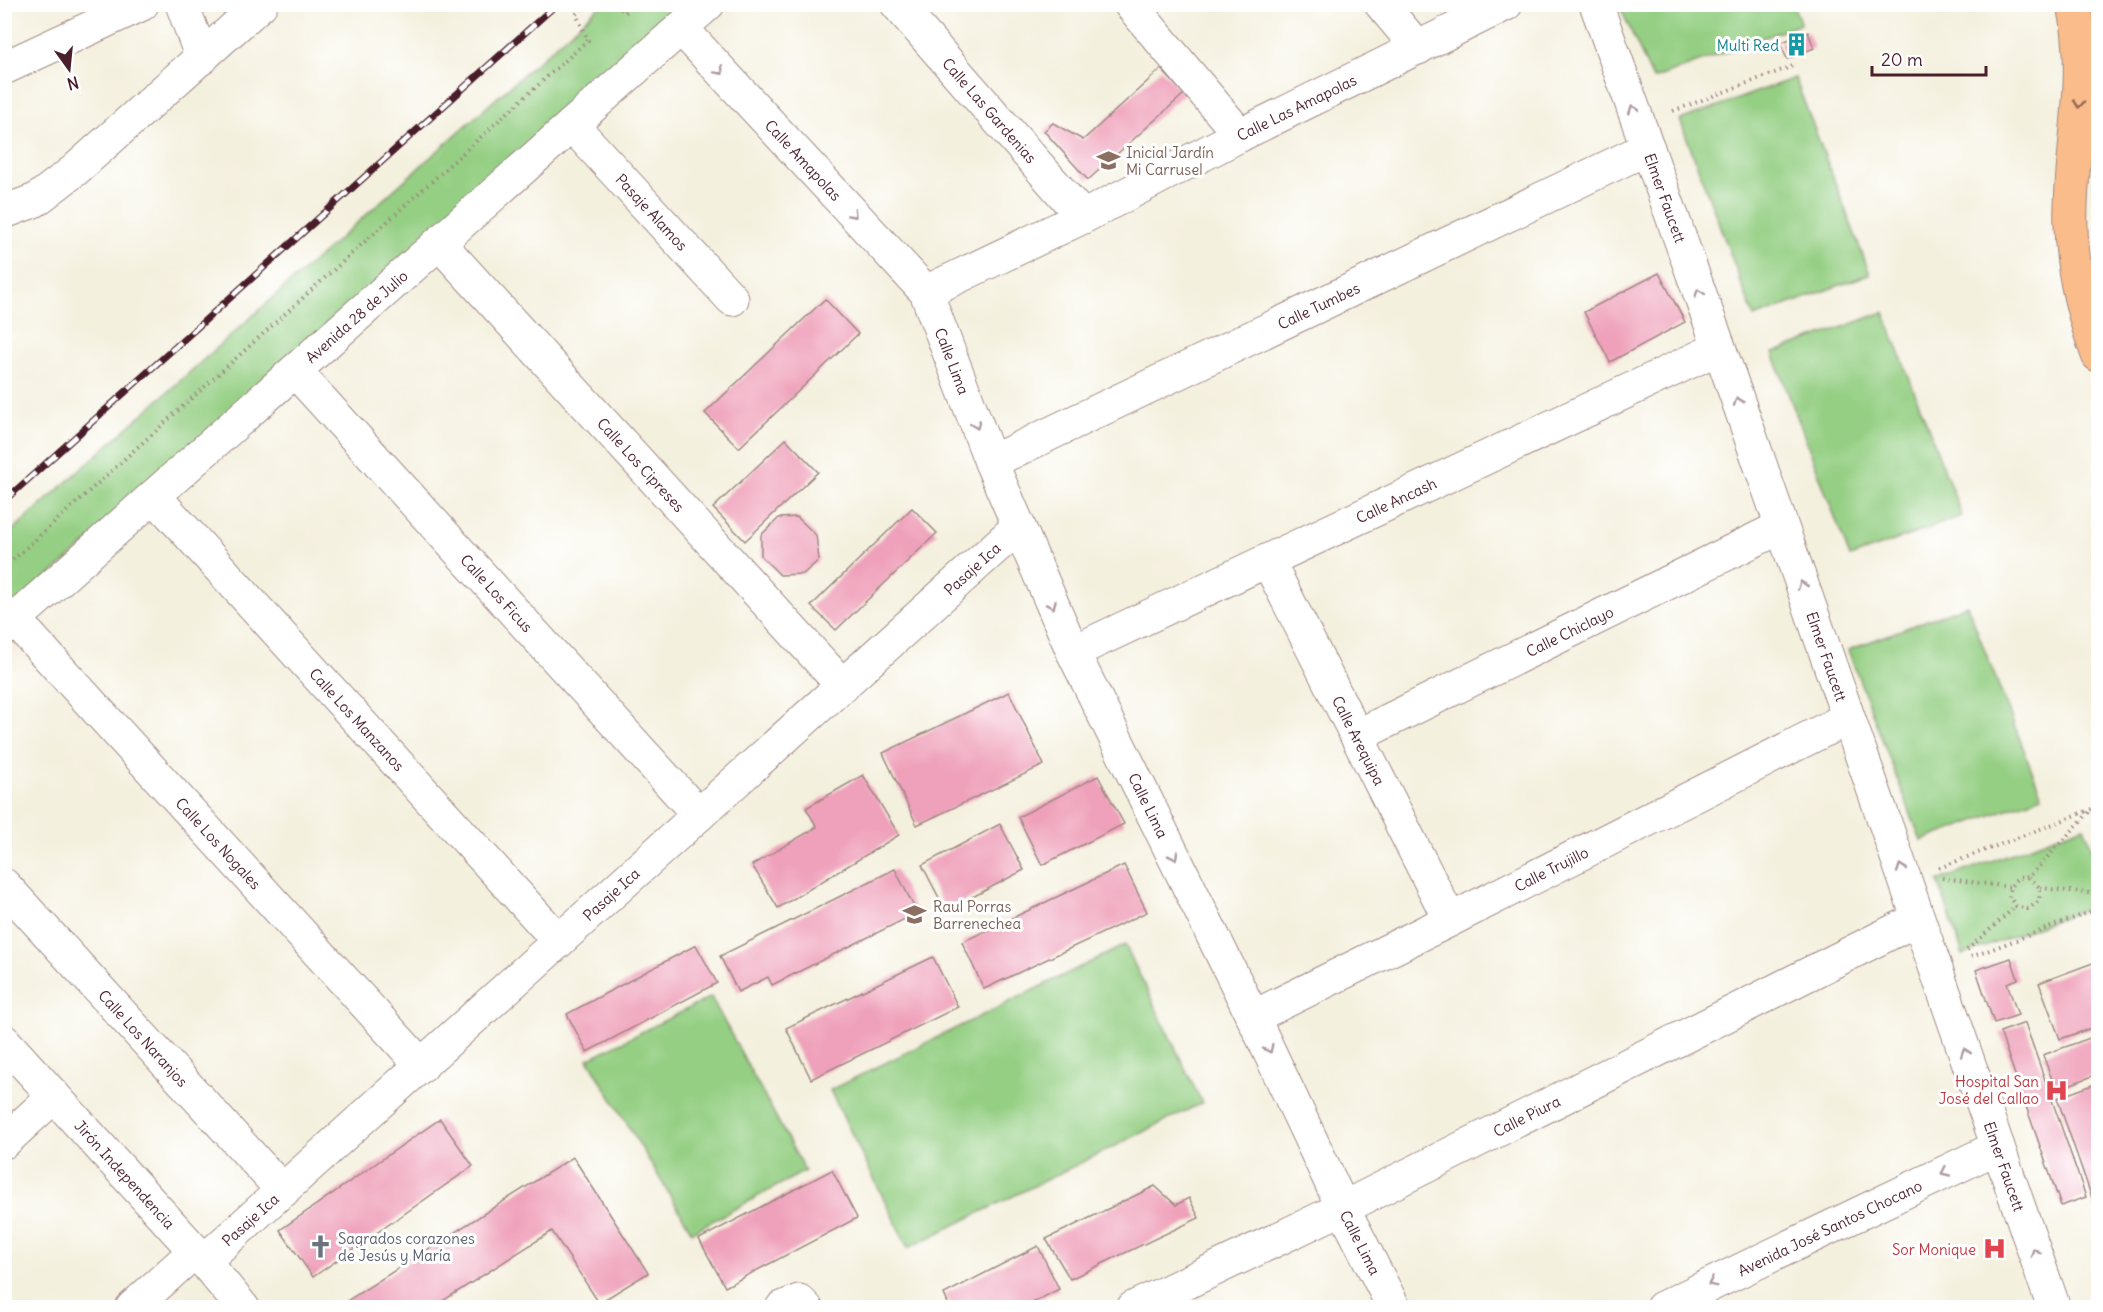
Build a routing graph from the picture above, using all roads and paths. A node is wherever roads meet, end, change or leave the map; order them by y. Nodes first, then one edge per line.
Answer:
1 (142, 4) edge
2 (182, 4) edge
3 (261, 4) edge
4 (586, 4) edge
5 (618, 4) edge
6 (634, 4) edge
7 (708, 4) edge
8 (897, 4) edge
9 (1130, 4) edge
10 (1381, 4) edge
11 (1506, 4) edge
12 (1596, 4) edge
13 (2074, 4) edge
14 (681, 28) junction
15 (1418, 48) junction
16 (201, 58) junction
17 (1793, 66) dead end
18 (4, 68) edge
19 (572, 125) junction
20 (1240, 135) junction
21 (1643, 136) junction
22 (4, 212) edge
23 (1083, 217) junction
24 (439, 243) junction
25 (926, 292) junction
26 (732, 299) dead end
27 (1719, 348) junction
28 (2098, 355) edge
29 (295, 372) junction
30 (991, 462) junction
31 (153, 496) junction
32 (1018, 527) junction
33 (1781, 527) junction
34 (1268, 561) junction
35 (4, 568) edge
36 (10, 624) edge
37 (1073, 652) junction
38 (843, 686) junction
39 (1848, 718) junction
40 (1357, 736) junction
41 (699, 816) junction
42 (2029, 877) junction
43 (1913, 878) junction
44 (4, 885) edge
45 (2010, 887) junction
46 (2040, 888) junction
47 (2098, 894) edge
48 (2016, 906) junction
49 (2098, 909) edge
50 (1918, 919) junction
51 (1450, 920) junction
52 (560, 941) junction
53 (1944, 966) junction
54 (1253, 1017) junction
55 (4, 1041) edge
56 (422, 1066) junction
57 (54, 1096) junction
58 (4, 1142) edge
59 (1998, 1147) junction
60 (283, 1191) junction
61 (1343, 1208) junction
62 (200, 1256) junction
63 (132, 1308) edge
64 (243, 1308) edge
65 (1133, 1308) edge
66 (1394, 1308) edge
67 (1662, 1308) edge
68 (2054, 1308) edge

1 - 18 street
2 - 16 street
3 - 16 street
4 - 35 path
5 - 6 path
7 - 14 street, Avenida 28 de Julio
8 - 23 street, Calle Las Gardenias
9 - 20 street
10 - 15 street
11 - 15 street, Calle Las Amapolas
21 -> 12 street, Elmer Faucett
13 -> 28 main road
14 - 19 street, Avenida 28 de Julio
14 -> 25 street, Calle Amapolas
15 - 20 street, Calle Las Amapolas
16 - 22 street
17 - 21 path
19 - 24 street, Avenida 28 de Julio
19 - 26 street, Pasaje Alamos
20 - 23 street, Calle Las Amapolas
27 -> 21 street, Elmer Faucett
21 - 30 street, Calle Tumbes
23 - 25 street, Calle Las Amapolas
24 - 29 street, Avenida 28 de Julio
24 - 38 street, Calle Los Cipreses
25 -> 30 street, Calle Lima
33 -> 27 street, Elmer Faucett
27 - 34 street, Calle Ancash
29 - 31 street, Avenida 28 de Julio
29 - 41 street, Calle Los Ficus
30 - 32 street, Calle Lima
31 - 36 street, Avenida 28 de Julio
31 - 52 street, Calle Los Manzanos
32 -> 37 street, Calle Lima
32 - 38 street, Pasaje Ica
39 -> 33 street, Elmer Faucett
33 - 40 street, Calle Chiclayo
34 - 37 street, Calle Ancash
34 - 40 street, Calle Arequipa
36 - 56 street, Calle Los Nogales
37 -> 54 street, Calle Lima
38 - 41 street, Pasaje Ica
43 -> 39 street, Elmer Faucett
39 - 51 street, Calle Trujillo
40 - 51 street, Calle Arequipa
41 - 52 street, Pasaje Ica
42 - 43 path
42 - 45 path
42 - 46 path
43 - 45 path
43 - 50 street, Elmer Faucett
44 - 60 street, Calle Los Naranjos
45 - 48 path
46 - 47 path
46 - 48 path
48 - 53 path
49 - 53 path
50 - 53 street, Elmer Faucett
50 - 61 street, Calle Piura
51 - 54 street, Calle Trujillo
52 - 56 street, Pasaje Ica
59 -> 53 street, Elmer Faucett
54 -> 61 street, Calle Lima
55 - 57 street, Jirón Independencia
56 - 60 street, Pasaje Ica
57 - 58 street
57 - 62 street, Jirón Independencia
59 -> 67 street, Avenida José Santos Chocano
68 -> 59 street, Elmer Faucett
60 - 62 street, Pasaje Ica
61 - 65 street, Calle Piura
61 - 66 street, Calle Lima
62 - 63 street, Pasaje Ica
62 - 64 street, Jirón Independencia

